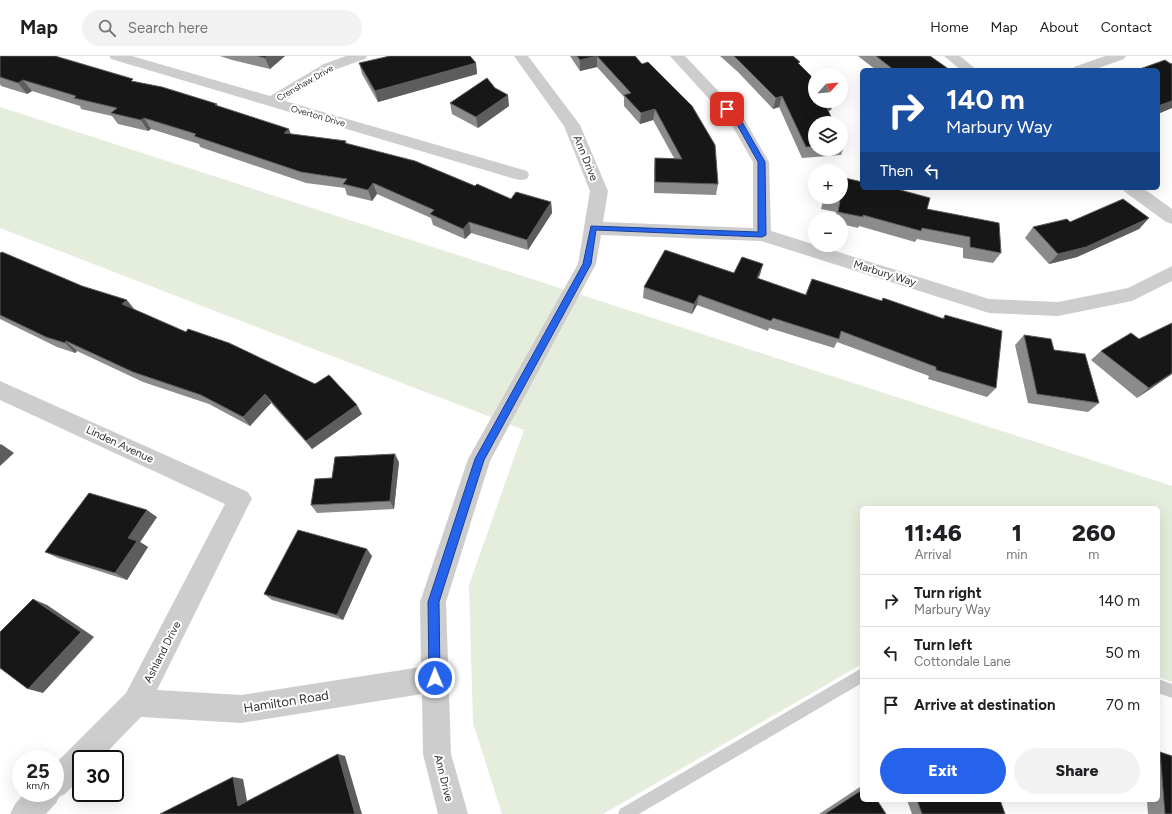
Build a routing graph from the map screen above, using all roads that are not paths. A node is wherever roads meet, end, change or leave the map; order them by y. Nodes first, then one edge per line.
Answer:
1 (116, 56) edge
2 (360, 56) edge
3 (521, 56) edge
4 (677, 56) edge
5 (951, 56) edge
6 (1119, 56) edge
7 (967, 68) edge
8 (1085, 68) edge
9 (272, 102) junction
10 (521, 175) dead end
11 (1134, 190) edge
12 (1172, 218) edge
13 (593, 228) junction
14 (762, 235) junction
15 (1172, 273) edge
16 (0, 390) edge
17 (240, 499) joint
18 (860, 676) edge
19 (435, 678) junction
20 (1160, 687) edge
21 (1172, 691) edge
22 (136, 702) junction
23 (64, 775) edge
24 (37, 802) edge
25 (25, 814) edge
26 (453, 814) edge
27 (625, 814) edge

1 - 9 street, Overton Drive
2 - 9 street, Crenshaw Drive
3 - 13 street, Ann Drive
4 - 14 street
5 - 7 street
6 - 8 street
9 - 10 street, Overton Drive
11 - 12 street
13 - 14 street, Marbury Way
13 - 19 street, Ann Drive
14 - 15 street, Marbury Way
16 - 17 street, Linden Avenue
17 - 22 street, Ashland Drive
18 - 27 lane
19 - 22 street, Hamilton Road
19 - 26 street, Ann Drive
20 - 21 lane
22 - 23 street, Ashland Drive
24 - 25 street

